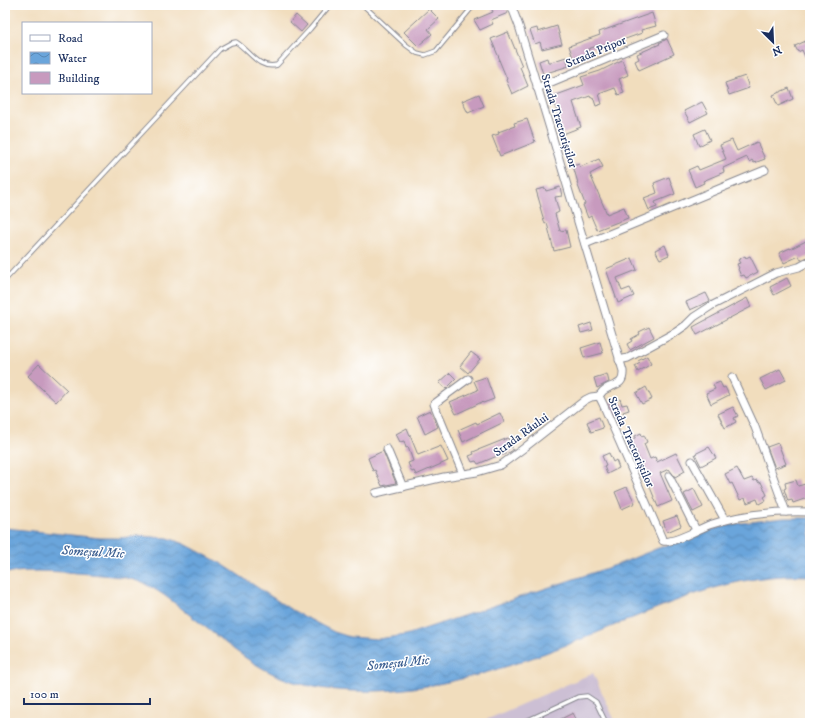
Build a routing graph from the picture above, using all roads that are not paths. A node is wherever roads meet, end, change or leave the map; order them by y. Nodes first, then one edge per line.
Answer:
1 (330, 5) edge
2 (363, 5) edge
3 (474, 5) edge
4 (511, 5) edge
5 (664, 35) dead end
6 (538, 88) junction
7 (765, 170) dead end
8 (584, 244) junction
9 (810, 261) edge
10 (5, 280) edge
11 (619, 360) junction
12 (732, 376) dead end
13 (468, 379) dead end
14 (599, 396) junction
15 (387, 449) dead end
16 (692, 461) dead end
17 (463, 474) junction
18 (669, 476) dead end
19 (403, 487) junction
20 (376, 493) dead end
21 (786, 512) junction
22 (810, 512) edge
23 (725, 520) junction
24 (696, 530) junction
25 (522, 723) edge
26 (606, 723) edge

1 - 10 lane
2 - 3 lane
4 - 6 street, Strada Tractoriștilor
5 - 6 street, Strada Pripor
6 - 8 street, Strada Tractoriștilor
7 - 8 street
8 - 11 street, Strada Tractoriștilor
9 - 11 street
11 - 14 street, Strada Tractoriștilor
12 - 21 street
13 - 17 street
14 - 17 street, Strada Râului
14 - 24 street, Strada Tractoriștilor
15 - 19 street
16 - 23 street
17 - 19 street, Strada Râului
18 - 24 street
19 - 20 street, Strada Râului
21 - 22 street
21 - 23 street
23 - 24 street
25 - 26 lane

